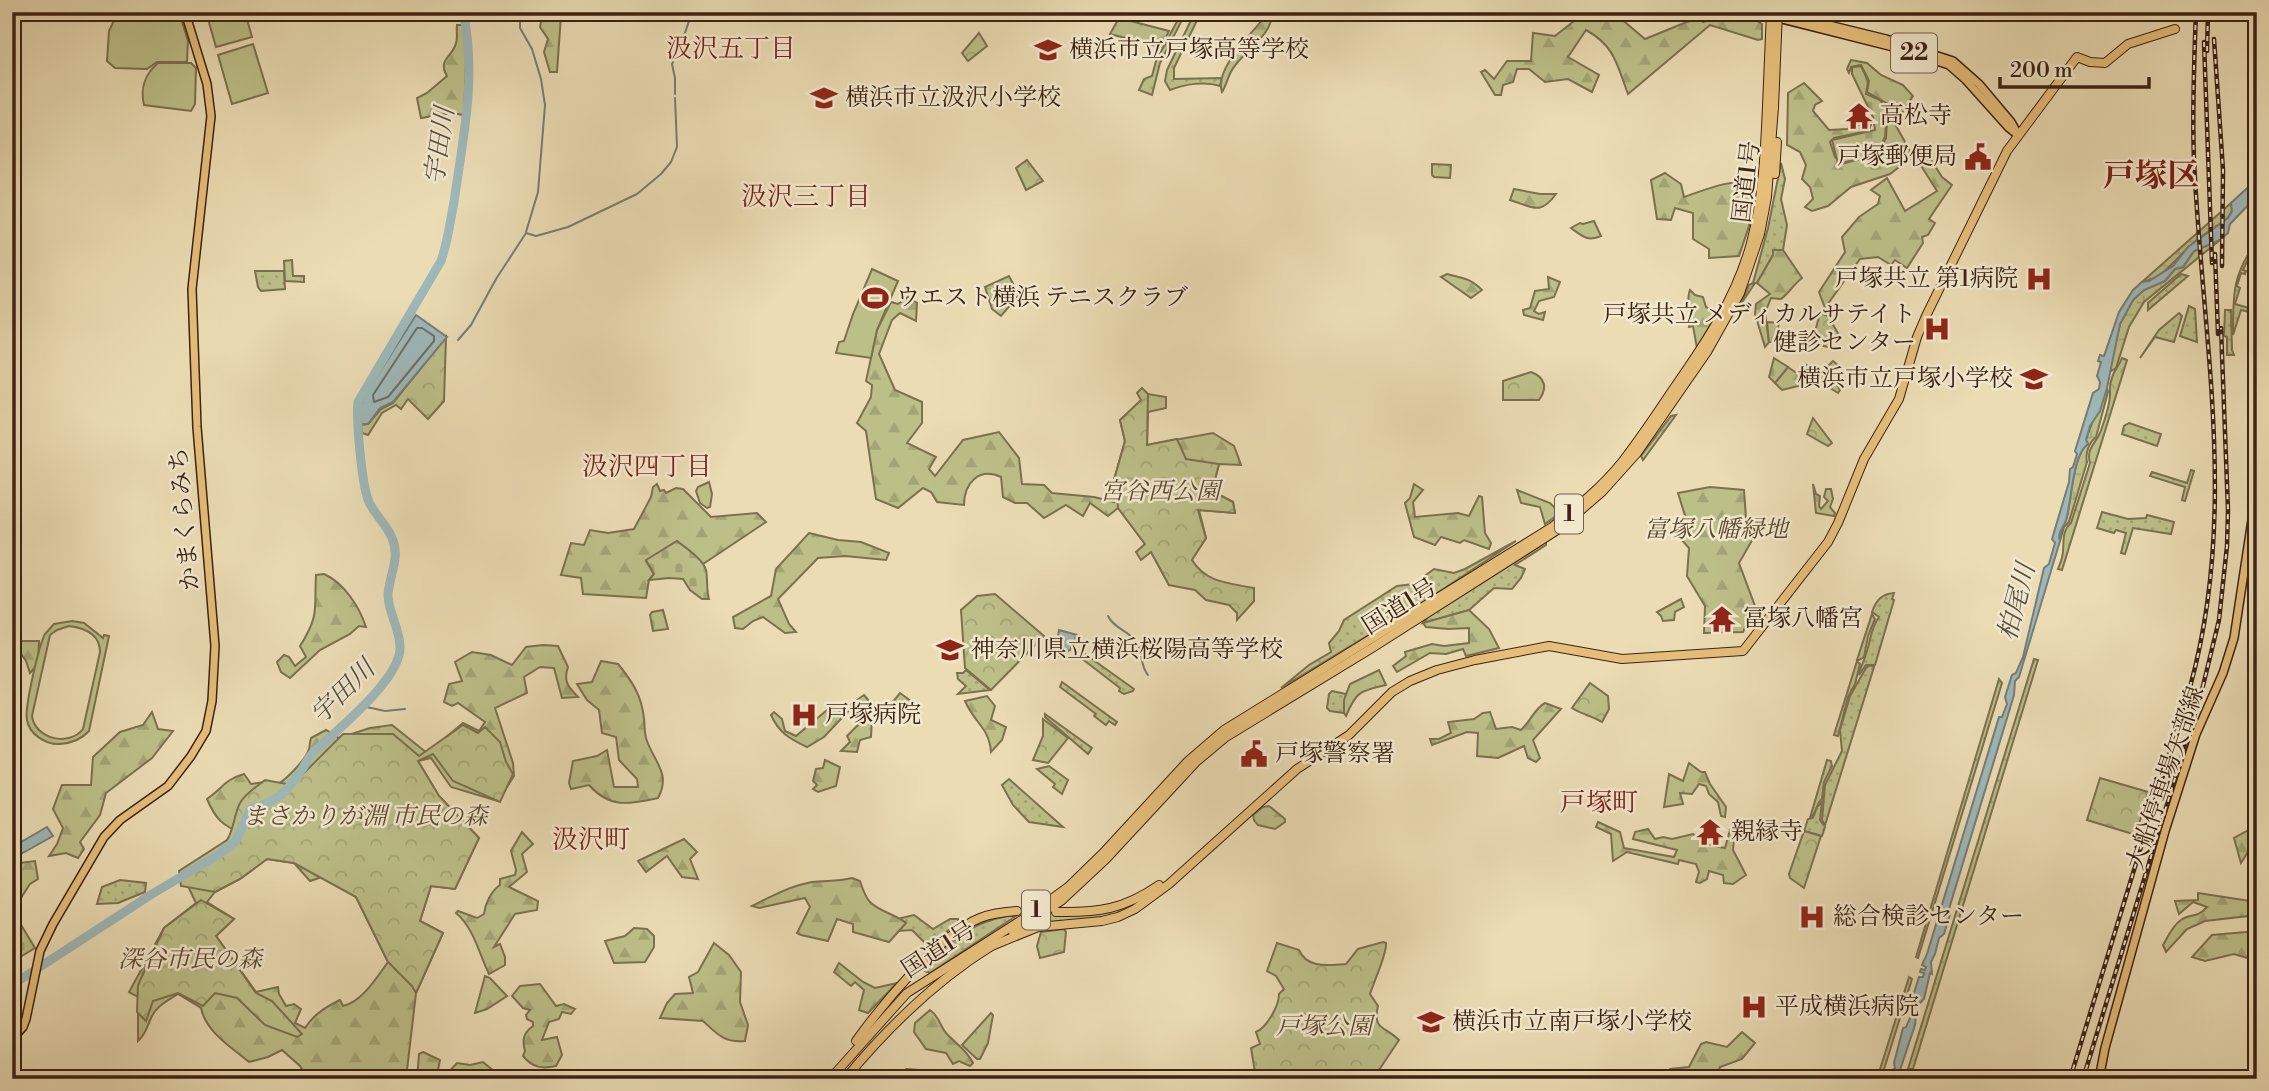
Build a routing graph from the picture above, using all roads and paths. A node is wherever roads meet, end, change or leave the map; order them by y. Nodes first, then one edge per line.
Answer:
1 (185, 12) edge
2 (1767, 13) edge
3 (1781, 14) edge
4 (2175, 29) dead end
5 (1770, 106) junction
6 (1778, 121) dead end
7 (2018, 135) junction
8 (1759, 162) dead end
9 (1765, 196) junction
10 (2257, 487) edge
11 (1191, 863) junction
12 (1017, 911) tunnel mouth
13 (1056, 912) dead end
14 (989, 947) junction
15 (12, 1039) edge
16 (833, 1076) edge
17 (845, 1079) edge
18 (2099, 1079) edge

1 - 15 main road, かまくらみち
2 - 3 main road, 22
2 - 5 highway, 国道1号 / 1, bridge
3 - 5 highway, 国道1号 / 1, bridge
3 - 7 main road, 22
4 - 7 highway, 国道1号 / 1
5 - 9 highway, 国道1号 / 1
6 - 9 highway
7 - 11 highway, 国道1号 / 1
8 - 9 highway
9 - 14 highway, 国道1号 / 1
9 - 16 highway, 国道1号 / 1
10 - 18 main road, 大船停車場矢部線
11 - 13 highway, 国道1号 / 1
11 - 14 highway, 国道1号 / 1
12 - 16 highway, 国道1号 / 1
14 - 17 highway, 国道1号 / 1

